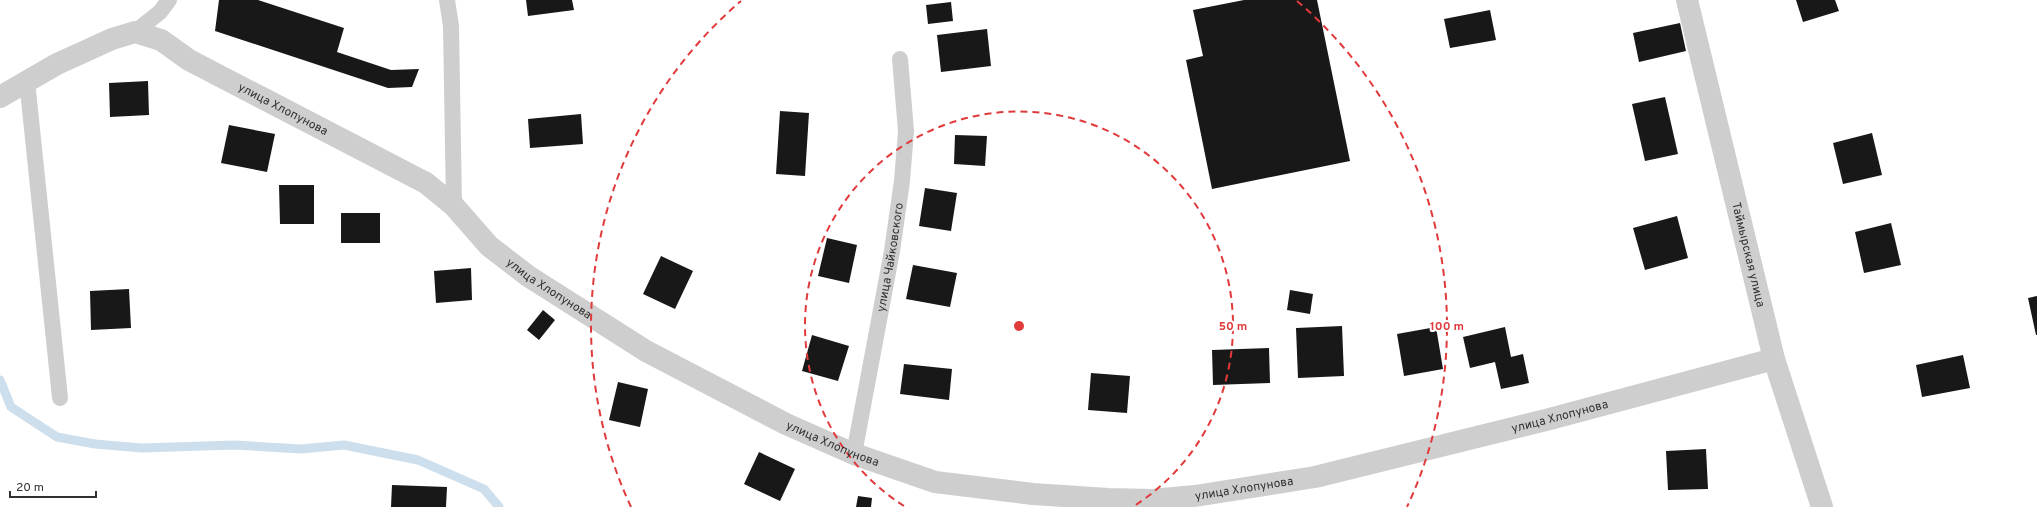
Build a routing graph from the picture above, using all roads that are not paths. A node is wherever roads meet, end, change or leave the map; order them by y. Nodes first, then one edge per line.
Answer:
1 (169, 0) edge
2 (447, 0) edge
3 (1687, 0) edge
4 (135, 32) junction
5 (900, 58) dead end
6 (27, 81) junction
7 (0, 96) edge
8 (454, 206) junction
9 (1774, 359) junction
10 (60, 398) dead end
11 (854, 454) junction
12 (1195, 501) edge
13 (1822, 507) edge

1 - 4 lane
2 - 8 lane
3 - 9 street, Таймырская улица
4 - 6 street
4 - 8 street, улица Хлопунова
5 - 11 lane, улица Чайковского
6 - 7 street
6 - 10 lane
8 - 11 street, улица Хлопунова
9 - 12 street, улица Хлопунова
9 - 13 street, Таймырская улица
11 - 12 street, улица Хлопунова

